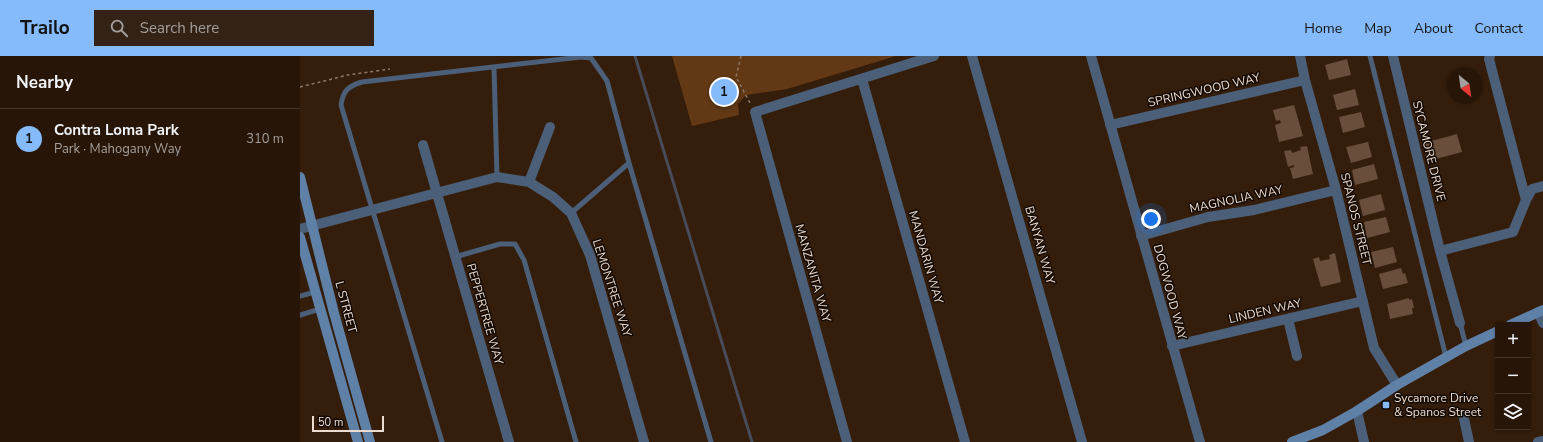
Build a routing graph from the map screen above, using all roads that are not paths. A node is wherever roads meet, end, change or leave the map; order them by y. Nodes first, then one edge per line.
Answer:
1 (934, 56) edge
2 (972, 56) edge
3 (1091, 56) edge
4 (1300, 56) edge
5 (1370, 56) edge
6 (1393, 56) edge
7 (1490, 56) edge
8 (494, 68) junction
9 (862, 79) junction
10 (1305, 80) junction
11 (1110, 125) junction
12 (550, 127) dead end
13 (423, 146) dead end
14 (629, 163) junction
15 (497, 177) junction
16 (300, 179) edge
17 (529, 182) junction
18 (1543, 186) edge
19 (1336, 190) junction
20 (438, 193) junction
21 (1526, 200) junction
22 (372, 209) junction
23 (571, 213) junction
24 (312, 225) junction
25 (300, 229) edge
26 (1141, 236) junction
27 (300, 237) edge
28 (1440, 252) junction
29 (455, 258) junction
30 (315, 292) junction
31 (300, 296) edge
32 (1363, 301) junction
33 (320, 309) junction
34 (1540, 311) edge
35 (300, 315) edge
36 (1288, 320) junction
37 (1516, 322) edge
38 (1460, 323) joint
39 (1543, 323) edge
40 (1495, 332) edge
41 (1172, 346) junction
42 (1466, 346) junction
43 (1297, 356) dead end
44 (1446, 357) junction
45 (1397, 385) junction
46 (1357, 411) junction
47 (1463, 414) dead end
48 (1543, 441) edge
49 (358, 442) edge
50 (370, 442) edge
51 (442, 442) edge
52 (508, 442) edge
53 (576, 442) edge
54 (644, 442) edge
55 (711, 442) edge
56 (847, 442) edge
57 (964, 442) edge
58 (1082, 442) edge
59 (1200, 442) edge
60 (1292, 442) edge
61 (1364, 442) edge
62 (1469, 442) edge
63 (1538, 442) edge

1 - 9 street
2 - 58 street, BANYAN WAY
3 - 11 street, DOGWOOD WAY
4 - 10 street, SPANOS STREET
5 - 44 lane
6 - 28 street, SYCAMORE DRIVE
7 - 21 street
8 - 14 lane
8 - 15 lane
8 - 22 lane
9 - 56 street, MANZANITA WAY
9 - 57 street, MANDARIN WAY
10 - 11 street, SPRINGWOOD WAY
10 - 19 street, SPANOS STREET
11 - 26 street, DOGWOOD WAY
12 - 17 street
13 - 20 street, PEPPERTREE WAY
14 - 23 lane
14 - 55 lane
15 - 17 street, LEMONTREE WAY
15 - 20 street, LEMONTREE WAY
16 - 24 main road, L STREET
17 - 23 street, LEMONTREE WAY
18 - 21 street
19 - 26 street, MAGNOLIA WAY
19 - 32 street, SPANOS STREET
20 - 22 street, LEMONTREE WAY
20 - 29 street, PEPPERTREE WAY
21 - 28 street
22 - 24 street, LEMONTREE WAY
22 - 51 lane
23 - 54 street, LEMONTREE WAY
24 - 25 street, LEMONTREE WAY
24 - 50 main road, L STREET
26 - 41 street, DOGWOOD WAY
27 - 30 main road, L STREET
28 - 38 street, SYCAMORE DRIVE
29 - 52 street, PEPPERTREE WAY
29 - 53 lane
30 - 31 lane
30 - 33 main road, L STREET
32 - 36 street, LINDEN WAY
32 - 45 street, SPANOS STREET
33 - 35 lane
33 - 49 main road, L STREET
34 - 37 main road
34 - 39 street
36 - 41 street, LINDEN WAY
36 - 43 street
38 - 42 lane, SYCAMORE DRIVE
40 - 42 main road
41 - 59 street, DOGWOOD WAY
42 - 44 main road
44 - 45 main road
45 - 46 main road
46 - 60 main road
46 - 61 street
47 - 62 street
48 - 63 street

